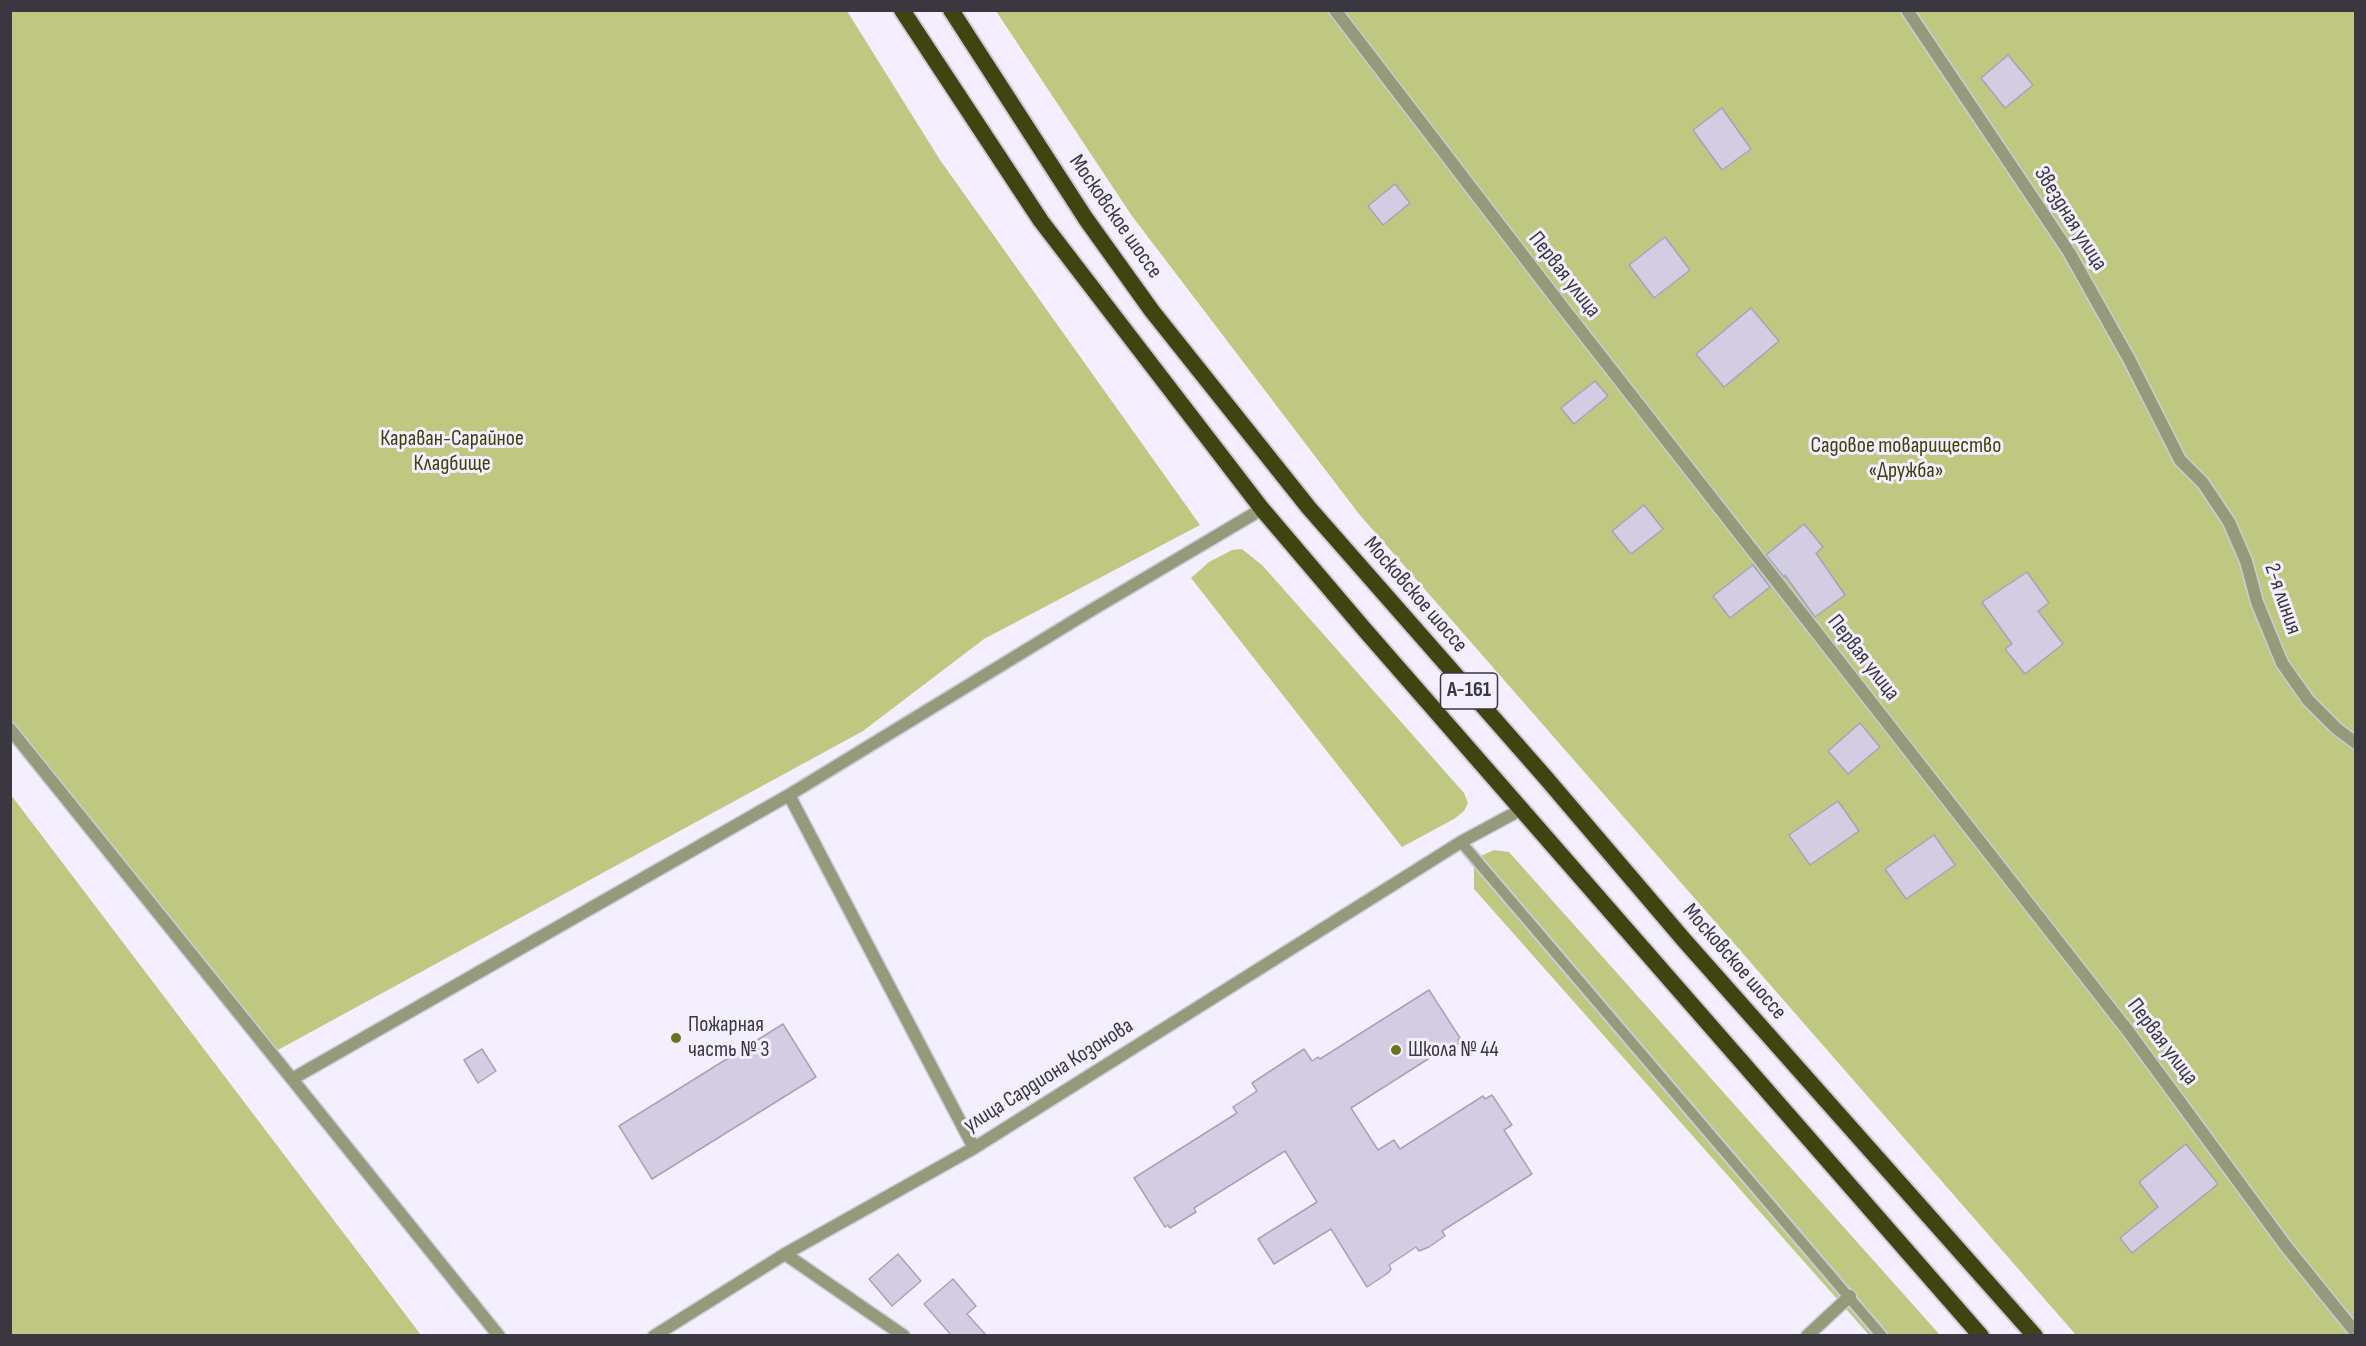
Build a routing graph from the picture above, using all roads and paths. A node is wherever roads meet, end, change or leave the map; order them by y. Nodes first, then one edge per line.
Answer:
1 (902, 10) edge
2 (951, 10) edge
3 (1335, 10) edge
4 (1907, 10) edge
5 (2180, 460) joint
6 (1262, 509) junction
7 (10, 729) edge
8 (2355, 744) edge
9 (789, 795) junction
10 (1521, 809) junction
11 (1461, 842) junction
12 (292, 1079) junction
13 (974, 1148) junction
14 (785, 1254) junction
15 (1850, 1296) junction
16 (2355, 1333) edge
17 (499, 1335) edge
18 (654, 1335) edge
19 (904, 1335) edge
20 (1807, 1335) edge
21 (1882, 1335) edge
22 (1982, 1335) edge
23 (2035, 1335) edge

1 - 6 highway, А-161
2 - 23 highway, Московское шоссе / А-161
3 - 16 street, Первая улица
4 - 5 street, Звездная улица
5 - 8 street, 2-я линия
6 - 9 street
6 - 10 highway, А-161
7 - 12 street
9 - 12 street
9 - 13 street
10 - 11 street, улица Сардиона Козонова
10 - 22 highway, А-161
11 - 13 street, улица Сардиона Козонова
11 - 15 lane
12 - 17 street
13 - 14 street, улица Сардиона Козонова
14 - 18 street, улица Сардиона Козонова
14 - 19 street
15 - 20 street
15 - 21 lane

